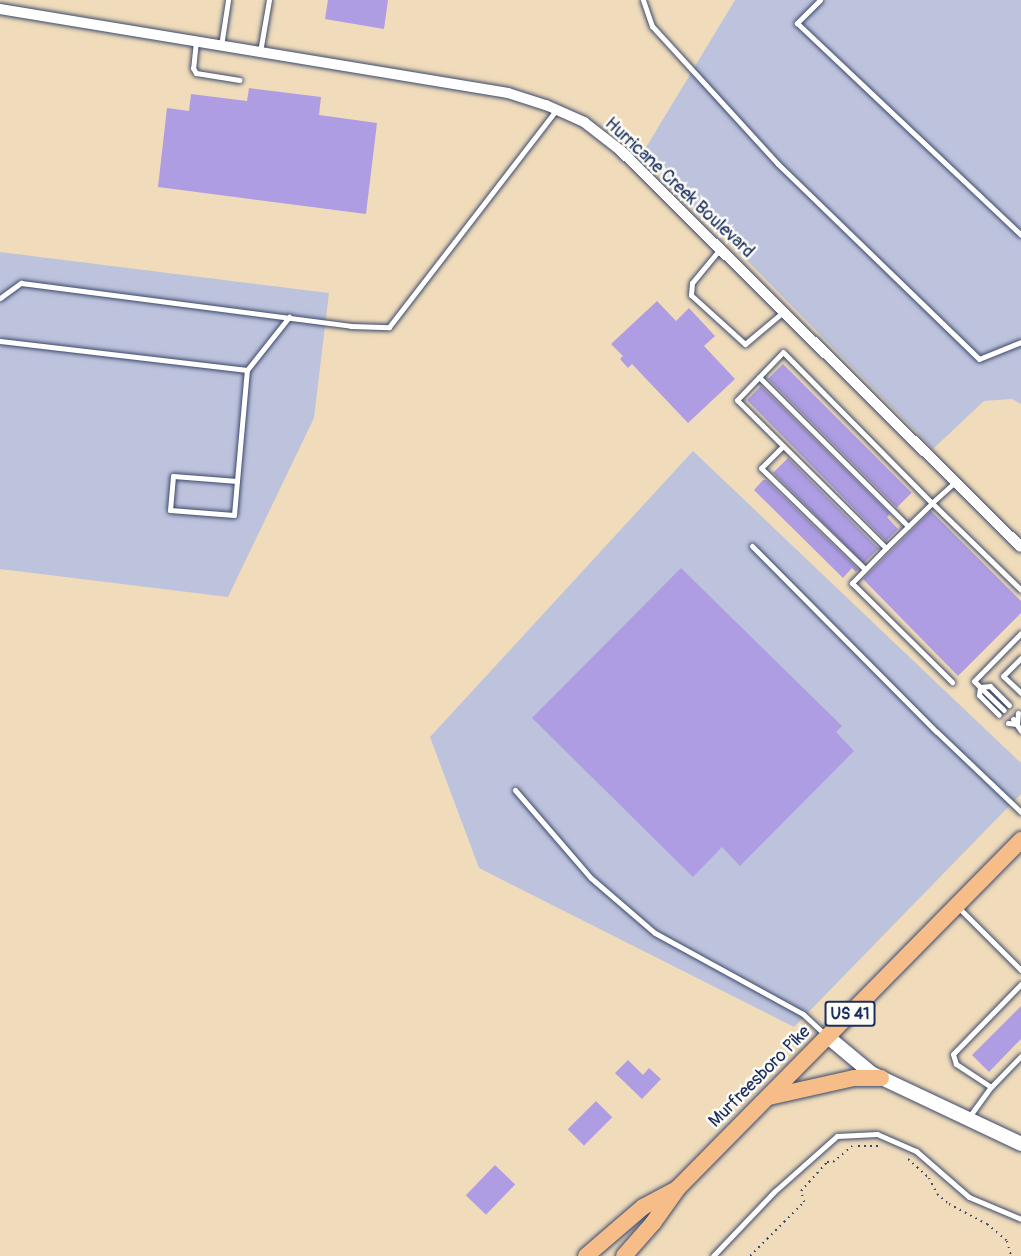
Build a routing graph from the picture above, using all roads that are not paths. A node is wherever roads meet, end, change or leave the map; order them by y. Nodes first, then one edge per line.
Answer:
1 (228, 0) edge
2 (269, 0) edge
3 (643, 0) edge
4 (820, 0) edge
5 (0, 9) edge
6 (196, 41) junction
7 (221, 46) junction
8 (260, 52) junction
9 (239, 80) dead end
10 (556, 110) junction
11 (1021, 235) edge
12 (720, 249) junction
13 (0, 298) edge
14 (783, 312) junction
15 (288, 318) junction
16 (0, 341) edge
17 (1021, 342) edge
18 (248, 370) junction
19 (759, 377) junction
20 (783, 446) junction
21 (237, 481) junction
22 (955, 482) junction
23 (932, 503) junction
24 (908, 526) junction
25 (752, 546) dead end
26 (1021, 547) edge
27 (886, 548) junction
28 (865, 569) junction
29 (1021, 590) edge
30 (1021, 633) edge
31 (1021, 658) edge
32 (1016, 663) junction
33 (1021, 668) edge
34 (952, 682) dead end
35 (980, 687) junction
36 (1021, 693) edge
37 (1009, 705) dead end
38 (1002, 712) dead end
39 (1015, 720) edge
40 (1021, 730) edge
41 (515, 790) dead end
42 (1021, 812) edge
43 (1021, 840) edge
44 (957, 906) junction
45 (1021, 969) edge
46 (1021, 984) edge
47 (828, 1037) junction
48 (1021, 1056) edge
49 (881, 1078) junction
50 (991, 1087) junction
51 (768, 1097) junction
52 (969, 1117) junction
53 (1021, 1144) edge
54 (678, 1188) junction
55 (1021, 1219) edge
56 (586, 1256) edge
57 (624, 1256) edge
58 (713, 1256) edge

1 - 7 lane
2 - 8 lane
3 - 17 lane
4 - 11 lane
5 - 6 street, Hurricane Creek Boulevard
6 - 7 street, Hurricane Creek Boulevard
6 - 9 lane
7 - 8 street, Hurricane Creek Boulevard
8 - 10 street, Hurricane Creek Boulevard
10 - 12 street, Hurricane Creek Boulevard
10 - 15 lane
12 - 14 street, Hurricane Creek Boulevard
12 - 14 lane
13 - 15 lane
14 - 22 street, Hurricane Creek Boulevard
15 - 18 lane
16 - 18 lane
18 - 21 lane
19 - 20 lane
19 - 23 lane
19 - 24 lane
20 - 27 lane
20 - 28 lane
21 - 21 lane
22 - 23 lane
22 - 26 street, Hurricane Creek Boulevard
23 - 24 lane
23 - 29 lane
24 - 27 lane
25 - 42 lane
27 - 28 lane
28 - 34 lane
30 - 35 lane
31 - 32 lane
32 - 33 lane
32 - 36 lane
35 - 37 lane
35 - 38 lane
39 - 40 lane
41 - 47 lane
43 - 44 main road, Murfreesboro Pike / US 41
44 - 45 lane
44 - 47 main road, Murfreesboro Pike / US 41
46 - 50 lane
47 - 49 street
47 - 51 main road, Murfreesboro Pike / US 41
48 - 50 lane
49 - 51 main road
49 - 52 street
50 - 52 lane
51 - 54 main road, Murfreesboro Pike / US 41
52 - 53 street
54 - 56 main road, Murfreesboro Pike / US 41
54 - 57 main road, Murfreesboro Pike
55 - 58 lane

